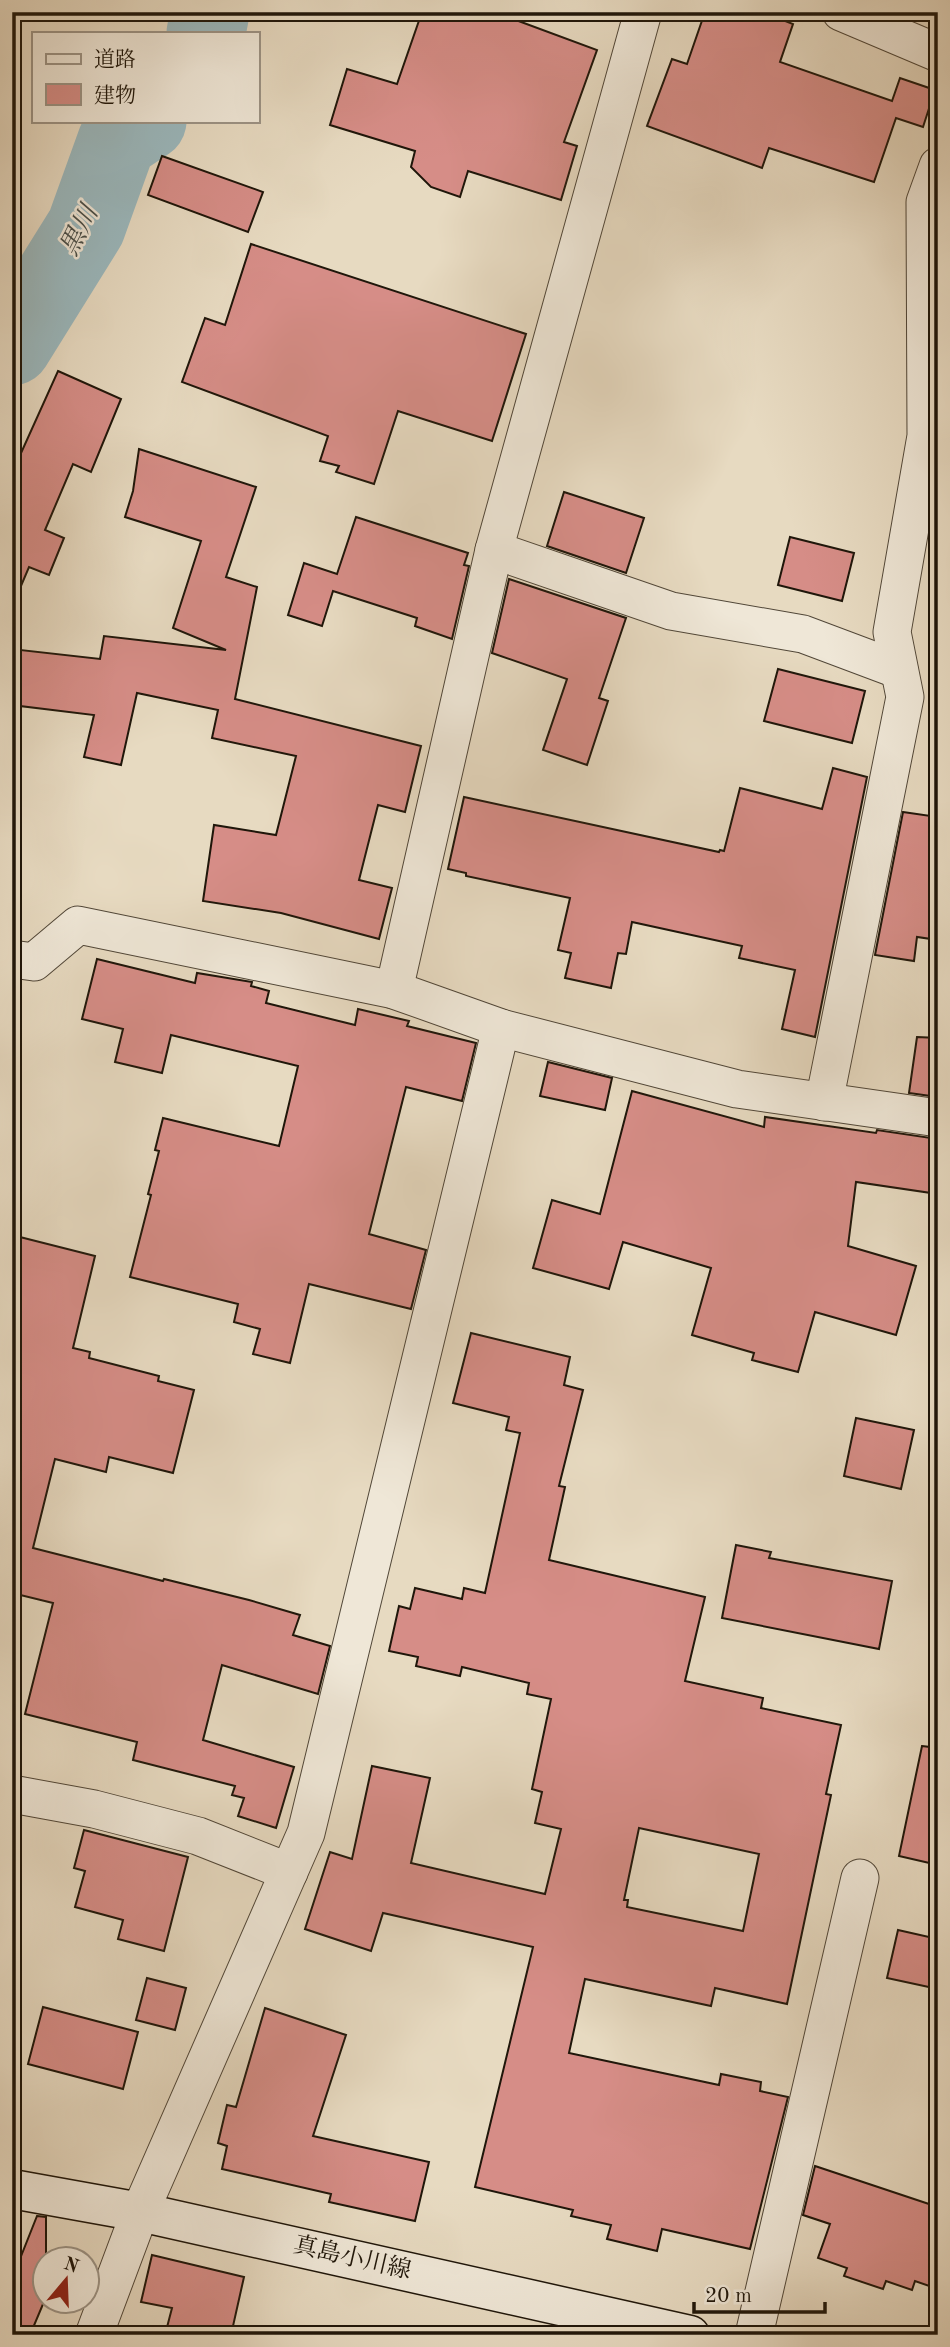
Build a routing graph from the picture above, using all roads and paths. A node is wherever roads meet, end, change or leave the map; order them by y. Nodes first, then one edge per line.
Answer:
1 (643, 12) edge
2 (841, 12) edge
3 (938, 53) edge
4 (938, 166) edge
5 (494, 550) junction
6 (899, 670) junction
7 (12, 959) edge
8 (394, 990) junction
9 (501, 1028) junction
10 (824, 1102) junction
11 (938, 1118) edge
12 (12, 1794) edge
13 (289, 1872) junction
14 (860, 1878) dead end
15 (12, 2189) edge
16 (140, 2212) junction
17 (94, 2335) edge
18 (690, 2335) edge
19 (754, 2335) edge

1 - 5 street
2 - 3 street
4 - 6 street
5 - 6 street
5 - 8 street
6 - 10 street
7 - 8 street
8 - 9 street
9 - 10 street
9 - 13 street
10 - 11 street
12 - 13 street
13 - 16 street
14 - 19 street
15 - 16 street, 真島小川線
16 - 17 street
16 - 18 street, 真島小川線

